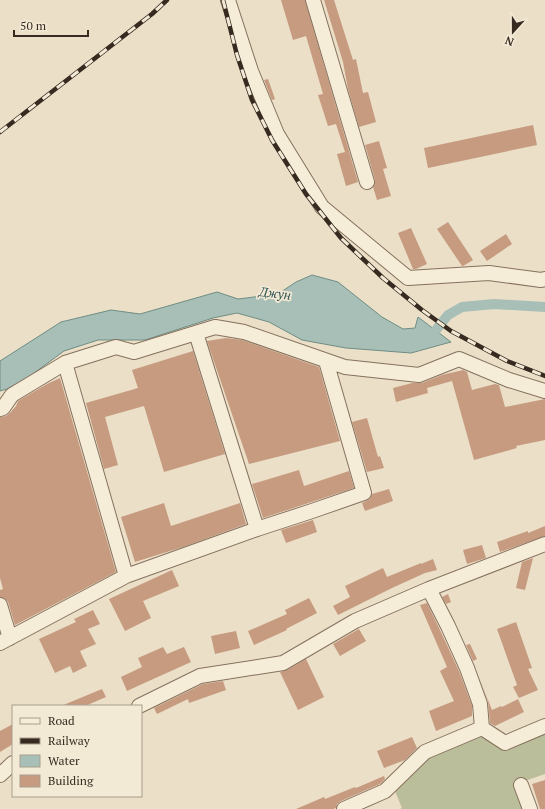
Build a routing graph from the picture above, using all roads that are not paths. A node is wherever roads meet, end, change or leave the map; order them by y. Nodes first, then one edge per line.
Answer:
1 (228, 0) edge
2 (313, 0) edge
3 (367, 182) dead end
4 (545, 279) edge
5 (196, 333) junction
6 (326, 361) junction
7 (65, 363) junction
8 (545, 391) edge
9 (0, 409) edge
10 (257, 529) junction
11 (545, 544) edge
12 (126, 576) junction
13 (428, 589) junction
14 (0, 605) edge
15 (5, 641) edge
16 (141, 705) edge
17 (545, 726) edge
18 (482, 728) junction
19 (12, 764) edge
20 (0, 775) edge
21 (521, 785) dead end
22 (344, 809) edge
23 (530, 809) edge

1 - 4 street
2 - 3 street
5 - 6 street
5 - 7 street
5 - 10 street
6 - 8 street
6 - 10 street
7 - 9 street
7 - 12 street
10 - 12 street
11 - 13 street
12 - 15 street
13 - 16 street
13 - 18 street
14 - 15 street
17 - 18 street
18 - 22 street
19 - 20 street
21 - 23 street

